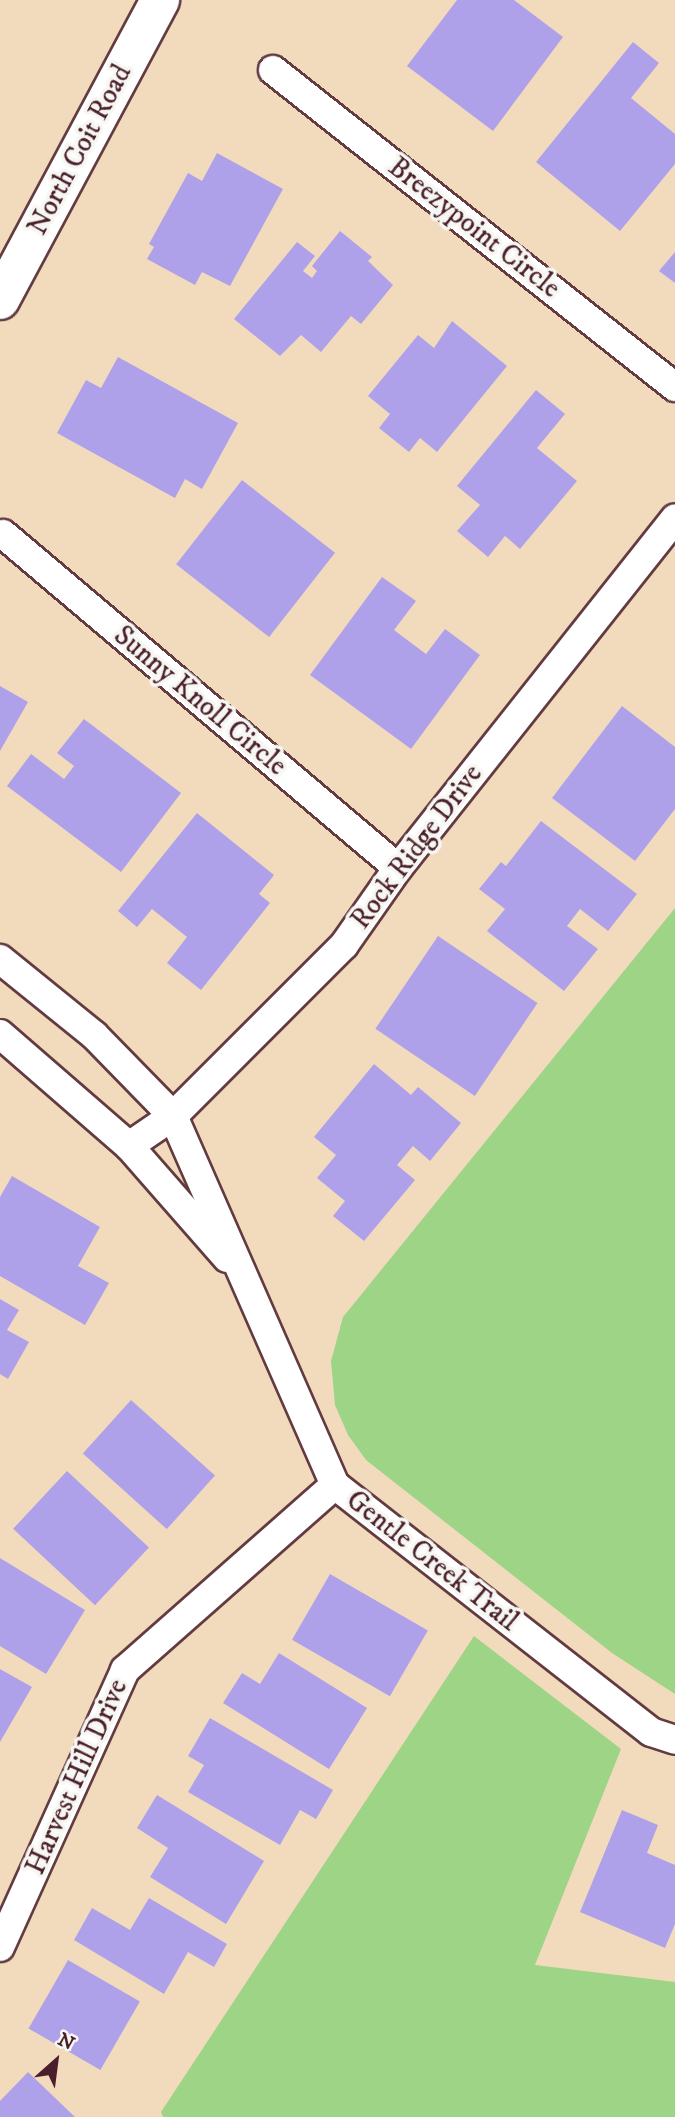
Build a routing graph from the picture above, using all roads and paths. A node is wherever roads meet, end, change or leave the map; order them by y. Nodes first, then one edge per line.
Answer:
1 (160, 0) edge
2 (273, 70) dead end
3 (0, 300) edge
4 (675, 387) edge
5 (675, 519) edge
6 (3, 534) dead end
7 (398, 868) junction
8 (0, 959) edge
9 (0, 1034) edge
10 (173, 1116) junction
11 (129, 1146) junction
12 (247, 1282) junction
13 (335, 1485) junction
14 (675, 1740) edge
15 (0, 1947) edge

1 - 3 street, North Coit Road
2 - 4 street, Breezypoint Circle
5 - 7 street, Rock Ridge Drive
6 - 7 street, Sunny Knoll Circle
7 - 10 street, Rock Ridge Drive
8 - 10 street, Gentle Creek Trail
9 - 11 street, Gentle Creek Trail
10 - 11 street, Rock Ridge Drive
10 - 12 street, Gentle Creek Trail
11 - 12 street, Gentle Creek Trail
12 - 13 street, Gentle Creek Trail
13 - 14 street, Gentle Creek Trail
13 - 15 street, Harvest Hill Drive

